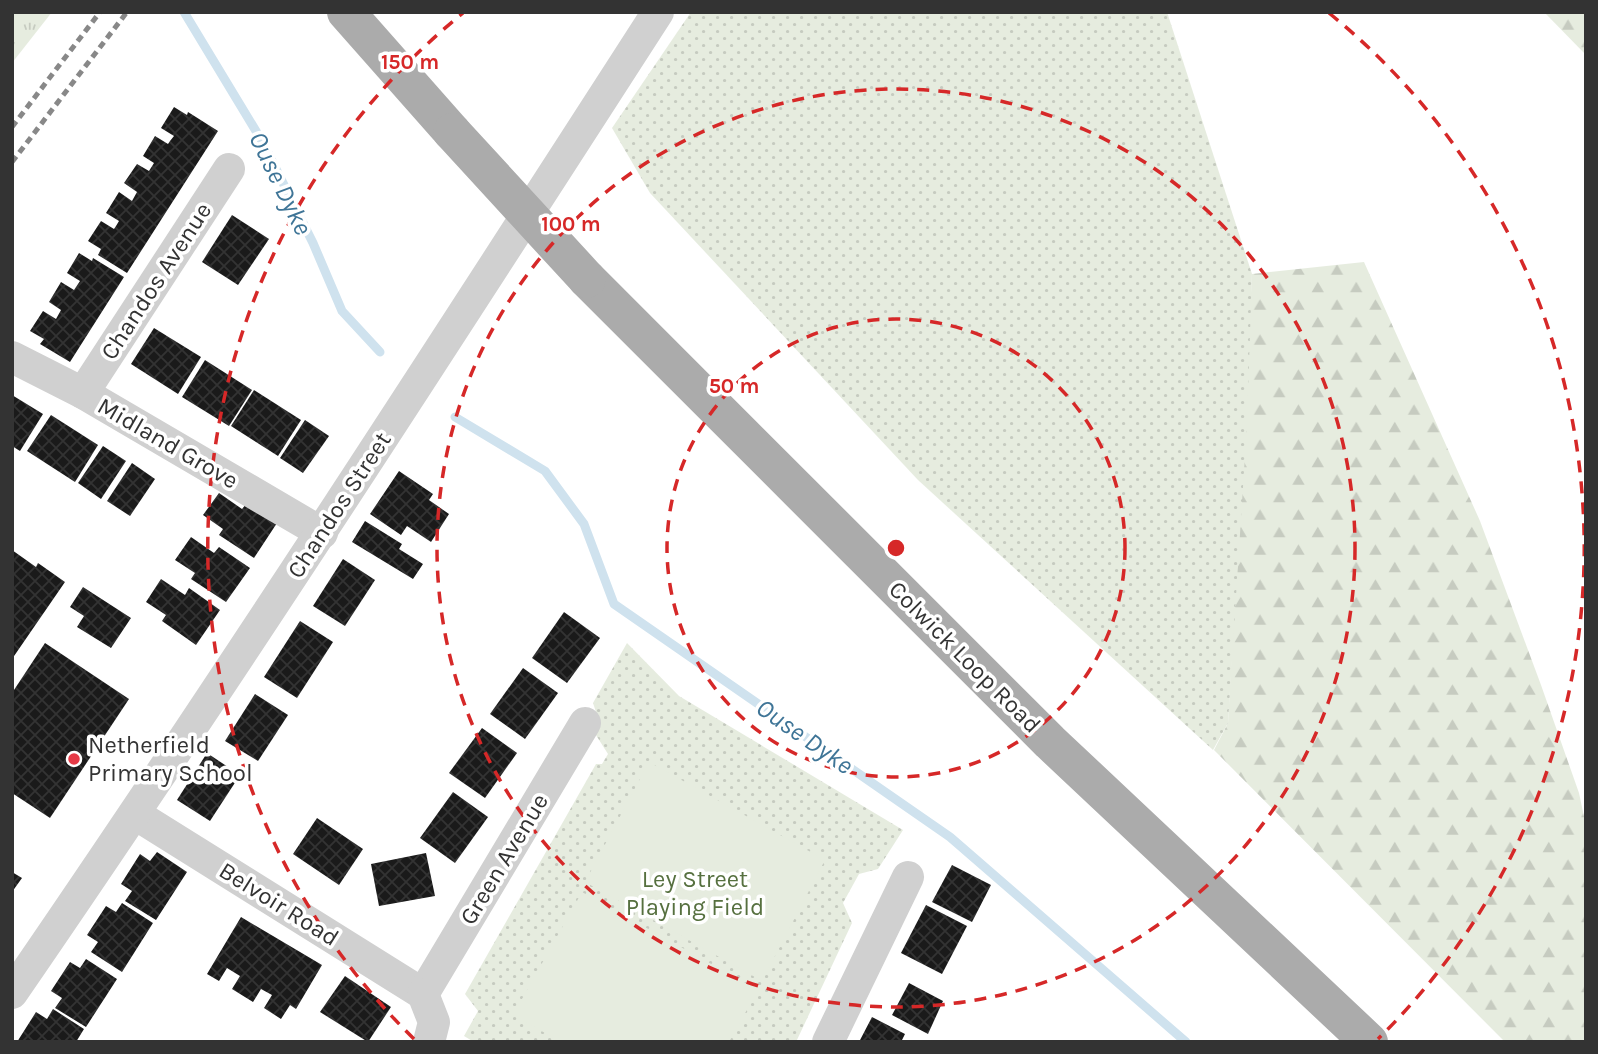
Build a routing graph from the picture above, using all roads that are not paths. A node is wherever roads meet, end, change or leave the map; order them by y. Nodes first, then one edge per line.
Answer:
1 (346, 12) edge
2 (658, 12) edge
3 (229, 169) dead end
4 (12, 357) edge
5 (83, 393) junction
6 (322, 533) junction
7 (585, 723) dead end
8 (135, 814) junction
9 (908, 877) dead end
10 (12, 993) edge
11 (423, 994) junction
12 (429, 1042) edge
13 (828, 1042) edge
14 (1369, 1042) edge

1 - 14 main road, Colwick Loop Road, bridge
2 - 6 street, Chandos Street
3 - 5 street, Chandos Avenue
4 - 5 street, Midland Grove
5 - 6 street, Midland Grove
6 - 8 street, Chandos Street
7 - 11 street, Green Avenue
8 - 10 street, Chandos Street
8 - 11 street, Belvoir Road
9 - 13 street
11 - 12 street

